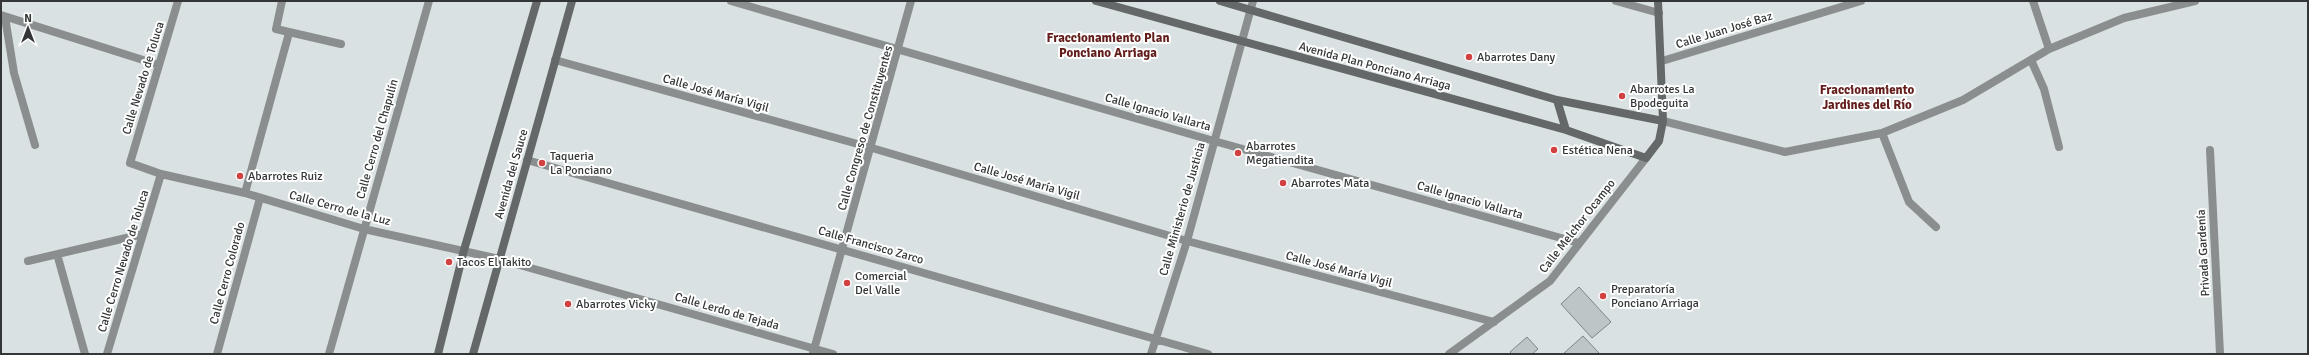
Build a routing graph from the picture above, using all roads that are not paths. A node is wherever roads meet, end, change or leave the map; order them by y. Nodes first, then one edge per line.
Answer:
1 (178, 1) edge
2 (282, 1) edge
3 (429, 1) edge
4 (537, 1) edge
5 (572, 1) edge
6 (731, 1) edge
7 (911, 1) edge
8 (1096, 1) edge
9 (1220, 1) edge
10 (1253, 1) edge
11 (1616, 1) edge
12 (1658, 1) edge
13 (1861, 1) edge
14 (2033, 1) edge
15 (2195, 1) edge
16 (1251, 10) junction
17 (1659, 13) junction
18 (3, 16) edge
19 (289, 33) junction
20 (1242, 42) junction
21 (341, 44) dead end
22 (900, 48) junction
23 (2049, 49) junction
24 (555, 60) junction
25 (2031, 60) junction
26 (1662, 61) junction
27 (159, 65) junction
28 (1557, 100) junction
29 (1663, 121) junction
30 (1566, 130) junction
31 (1882, 133) junction
32 (1214, 141) junction
33 (35, 145) dead end
34 (2059, 147) dead end
35 (872, 148) junction
36 (2210, 150) dead end
37 (1646, 158) junction
38 (527, 160) junction
39 (130, 162) joint
40 (161, 174) junction
41 (245, 193) junction
42 (260, 198) junction
43 (1936, 227) dead end
44 (364, 229) junction
45 (143, 234) junction
46 (1187, 241) junction
47 (1579, 243) junction
48 (464, 250) junction
49 (843, 250) junction
50 (57, 254) junction
51 (499, 259) junction
52 (28, 261) dead end
53 (1494, 322) junction
54 (1155, 339) junction
55 (814, 351) edge
56 (84, 354) edge
57 (107, 354) edge
58 (217, 354) edge
59 (329, 354) edge
60 (438, 354) edge
61 (473, 354) edge
62 (833, 354) edge
63 (1151, 354) edge
64 (1208, 354) edge
65 (1449, 354) edge
66 (2220, 354) edge

1 - 27 street, Calle Nevado de Toluca
2 - 19 street
3 - 44 street, Calle Cerro del Chapulín
4 - 48 street, Avenida del Sauce
5 - 24 street, Avenida del Sauce
6 - 22 street, Calle Ignacio Vallarta
7 - 22 street, Calle Congreso de Constituyentes
8 - 20 street, Avenida Plan Ponciano Arriaga
9 - 16 street, Avenida Plan Ponciano Arriaga
10 - 16 street, Calle Ministerio de Justicia
11 - 17 street
12 - 17 street, Calle Melchor Ocampo
13 - 26 street, Calle Juan José Baz
14 - 23 street
15 - 23 street
16 - 20 street, Calle Ministerio de Justicia
16 - 28 street, Avenida Plan Ponciano Arriaga
17 - 26 street, Calle Melchor Ocampo
18 - 27 street
18 - 33 street
19 - 21 street
19 - 41 street
20 - 30 street, Avenida Plan Ponciano Arriaga
20 - 32 street, Calle Ministerio de Justicia
22 - 32 street, Calle Ignacio Vallarta
22 - 35 street, Calle Congreso de Constituyentes
23 - 25 street
24 - 35 street, Calle José María Vigil
24 - 38 street, Avenida del Sauce
25 - 31 street
25 - 34 street
26 - 29 street, Calle Melchor Ocampo
27 - 39 street, Calle Nevado de Toluca
28 - 29 street, Avenida Plan Ponciano Arriaga
28 - 30 street
29 - 31 street
29 - 37 street, Calle Melchor Ocampo
30 - 37 street, Avenida Plan Ponciano Arriaga
31 - 43 street
32 - 46 street, Calle Ministerio de Justicia
32 - 47 street, Calle Ignacio Vallarta
35 - 46 street, Calle José María Vigil
35 - 49 street, Calle Congreso de Constituyentes
36 - 66 street, Privada Gardenía
37 - 47 street, Calle Melchor Ocampo
38 - 49 street, Calle Francisco Zarco
38 - 51 street, Avenida del Sauce
39 - 40 street, Calle Cerro de la Luz
40 - 41 street, Calle Cerro de la Luz
40 - 45 street, Calle Cerro Nevado de Toluca
41 - 42 street, Calle Cerro de la Luz
42 - 44 street, Calle Cerro de la Luz
42 - 58 street, Calle Cerro Colorado
44 - 48 street, Calle Cerro de la Luz
44 - 59 street, Calle Cerro del Chapulín
45 - 50 street
45 - 57 street, Calle Cerro Nevado de Toluca
46 - 53 street, Calle José María Vigil
46 - 54 street, Calle Ministerio de Justicia
47 - 53 street, Calle Melchor Ocampo
48 - 51 street, Calle Cerro de la Luz
48 - 60 street, Avenida del Sauce
49 - 54 street, Calle Francisco Zarco
49 - 55 street, Calle Congreso de Constituyentes
50 - 52 street
50 - 56 street, Calle Cerro Nevado de Toluca
51 - 55 street, Calle Lerdo de Tejada
51 - 61 street, Avenida del Sauce
53 - 65 street, Calle Melchor Ocampo
54 - 63 street, Calle Ministerio de Justicia
54 - 64 street, Calle Francisco Zarco
55 - 62 street, Calle Lerdo de Tejada

